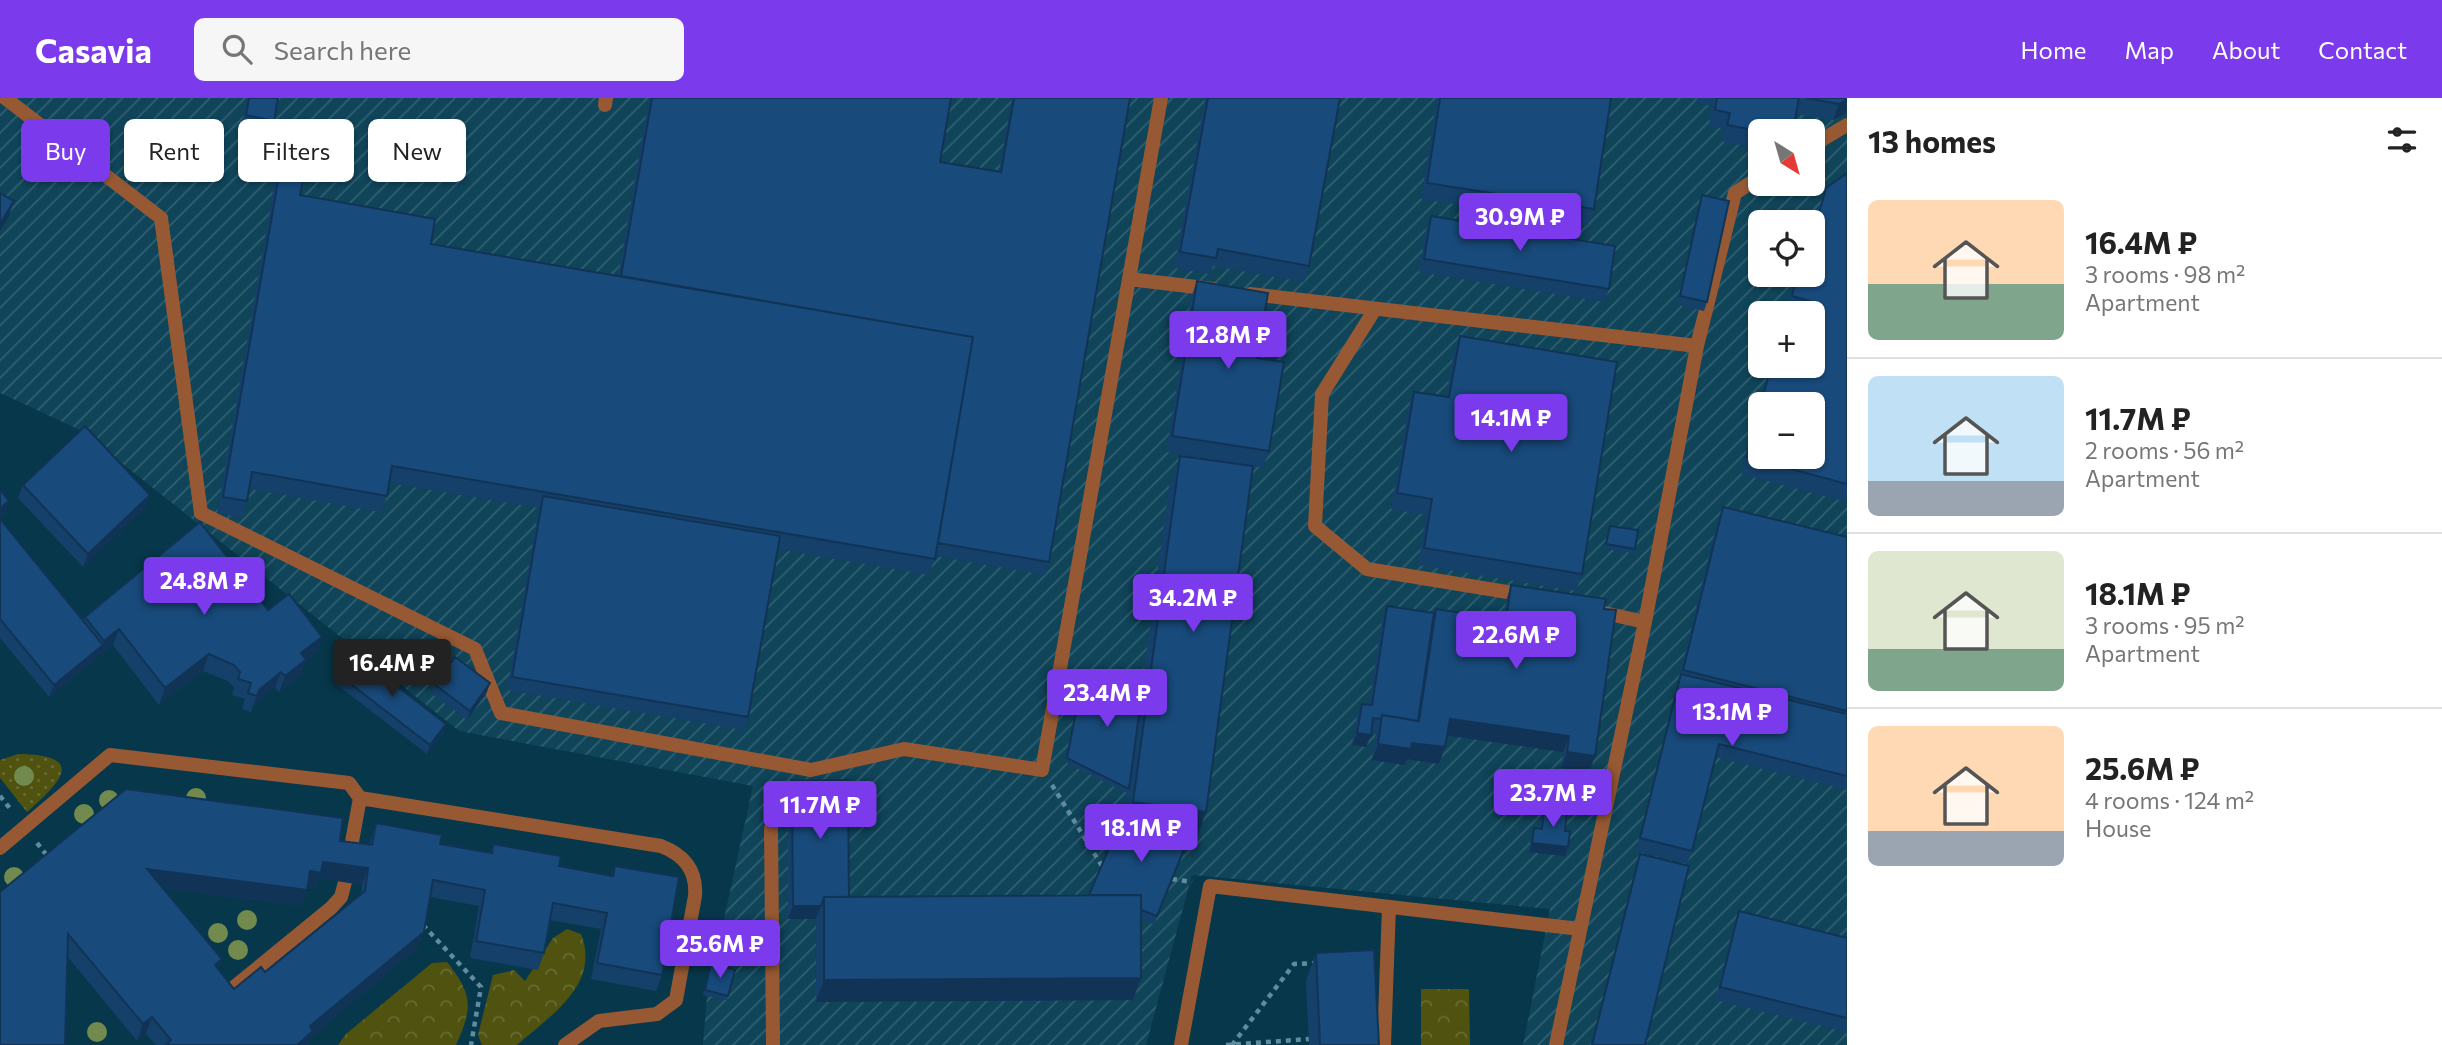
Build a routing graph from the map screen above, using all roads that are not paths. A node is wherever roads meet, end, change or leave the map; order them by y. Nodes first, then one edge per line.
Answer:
1 (5, 98) edge
2 (1161, 98) edge
3 (26, 104) edge
4 (1847, 125) edge
5 (1825, 138) edge
6 (1748, 185) edge
7 (1129, 279) junction
8 (1375, 309) junction
9 (1697, 346) junction
10 (1544, 599) edge
11 (1582, 608) edge
12 (1645, 622) junction
13 (360, 798) junction
14 (771, 828) dead end
15 (0, 848) edge
16 (349, 859) edge
17 (345, 882) edge
18 (1389, 907) junction
19 (1580, 929) junction
20 (222, 997) edge
21 (565, 1045) edge
22 (774, 1045) edge
23 (1181, 1045) edge
24 (1384, 1045) edge
25 (1556, 1045) edge

1 - 3 lane
2 - 7 lane
3 - 7 lane
4 - 5 lane
6 - 9 lane
7 - 8 lane
8 - 9 lane
8 - 10 lane
9 - 12 lane
11 - 12 lane
12 - 19 lane
13 - 15 lane
13 - 16 lane
13 - 21 lane
14 - 22 lane
17 - 20 lane
18 - 19 lane
18 - 23 lane
18 - 24 lane
19 - 25 lane

